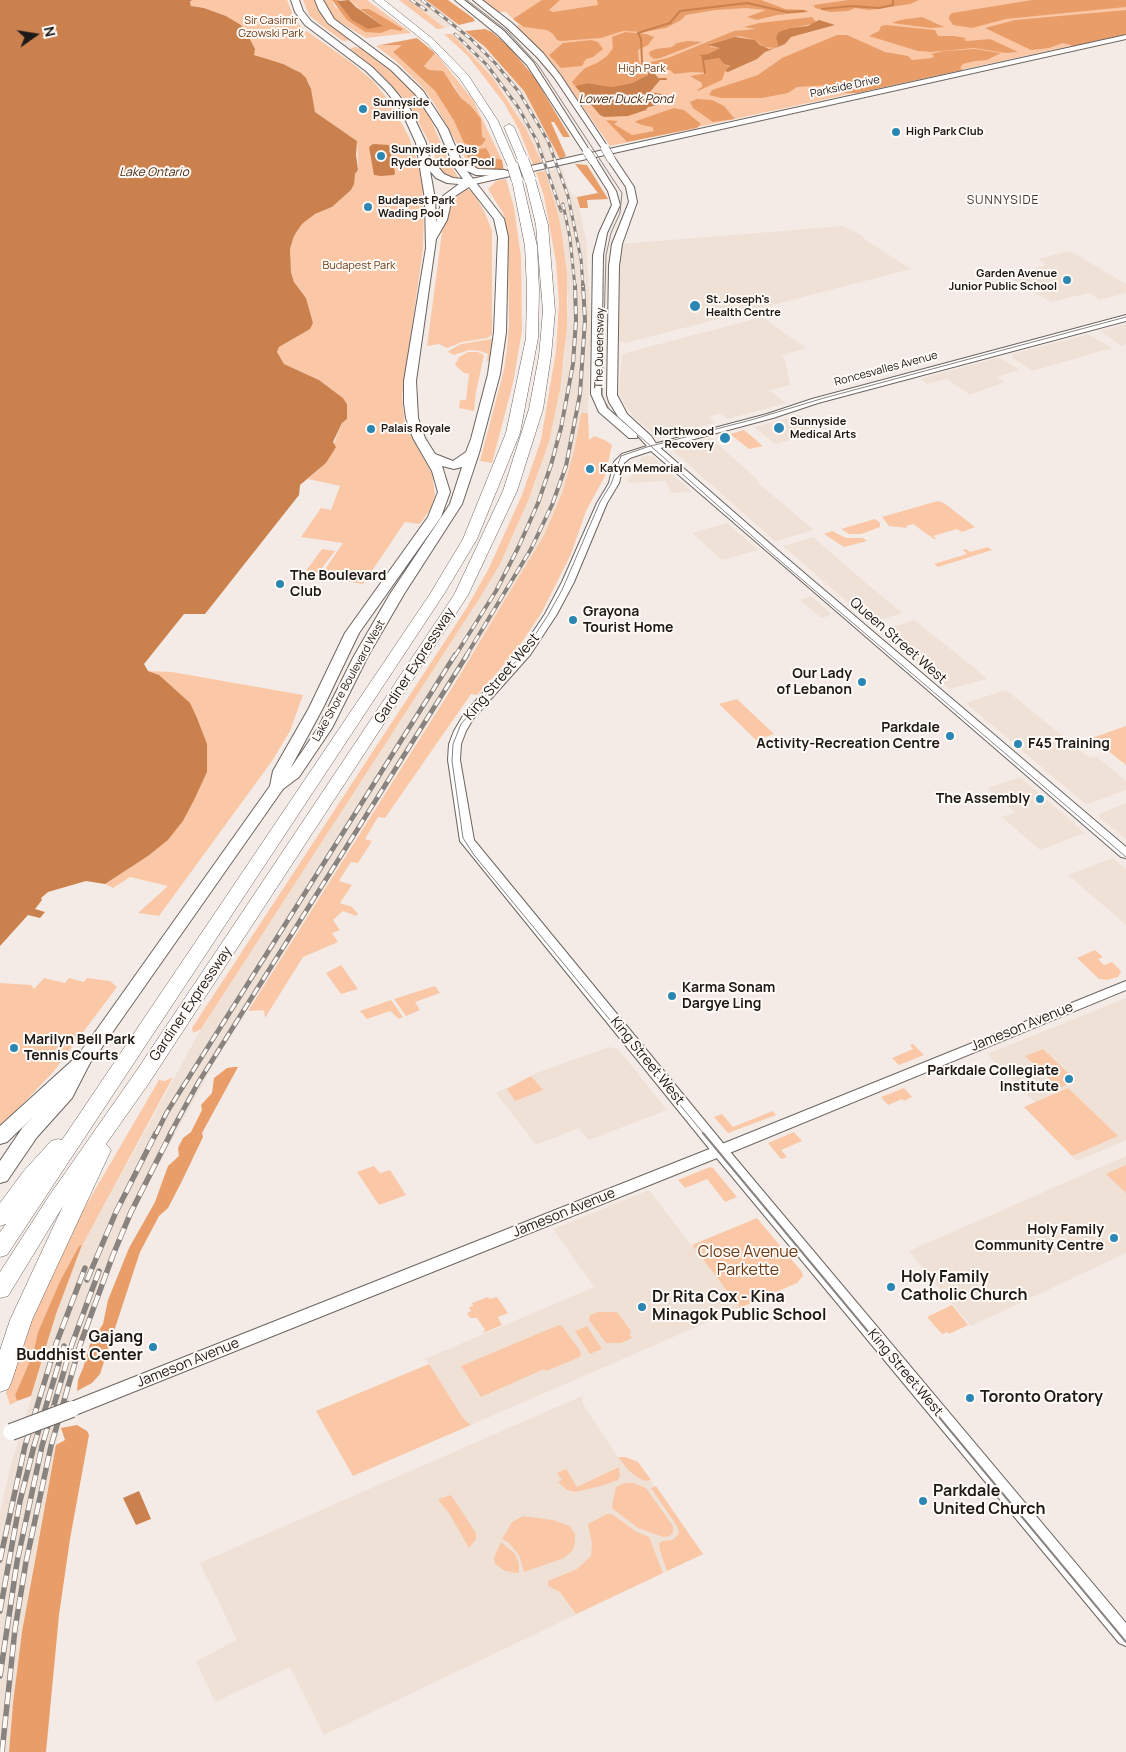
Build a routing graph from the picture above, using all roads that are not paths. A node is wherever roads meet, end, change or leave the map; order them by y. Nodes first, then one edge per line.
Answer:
1 (295, 0) edge
2 (319, 0) edge
3 (378, 0) edge
4 (391, 0) edge
5 (459, 0) edge
6 (477, 0) edge
7 (1126, 37) edge
8 (481, 83) dead end
9 (505, 119) dead end
10 (424, 155) junction
11 (454, 156) junction
12 (513, 175) junction
13 (470, 182) junction
14 (499, 219) junction
15 (431, 241) junction
16 (1126, 318) edge
17 (653, 447) junction
18 (473, 453) junction
19 (430, 457) junction
20 (278, 786) junction
21 (1126, 854) edge
22 (1126, 985) edge
23 (94, 1046) joint
24 (82, 1061) junction
25 (102, 1097) junction
26 (117, 1115) junction
27 (0, 1137) edge
28 (720, 1150) junction
29 (0, 1176) edge
30 (0, 1218) edge
31 (0, 1248) edge
32 (0, 1290) edge
33 (0, 1383) edge
34 (5, 1434) edge
35 (1126, 1638) edge

1 - 10 highway, Lake Shore Boulevard West
2 - 11 highway, Lake Shore Boulevard West
3 - 12 highway, Gardiner Expressway
4 - 8 highway
5 - 17 main road, The Queensway, bridge
6 - 17 main road, The Queensway, bridge
7 - 12 main road, Parkside Drive
9 - 12 highway, Gardiner Expressway, bridge
10 - 13 highway
10 - 15 highway, Lake Shore Boulevard West
11 - 12 highway
11 - 13 highway, Lake Shore Boulevard West
12 - 13 main road, Parkside Drive
12 - 14 highway
12 - 25 highway, Gardiner Expressway
12 - 26 highway, Gardiner Expressway
13 - 14 highway, Lake Shore Boulevard West
13 - 15 highway
14 - 18 highway, Lake Shore Boulevard West
15 - 19 highway, Lake Shore Boulevard West
16 - 17 street, Roncesvalles Avenue
17 - 21 main road, Queen Street West
17 - 28 main road, King Street West
18 - 19 highway
18 - 20 highway, Lake Shore Boulevard West
19 - 20 highway, Lake Shore Boulevard West
20 - 23 highway, Lake Shore Boulevard West
22 - 28 street, Jameson Avenue
23 - 24 main road, Lake Shore Boulevard West
24 - 27 highway
24 - 29 highway
25 - 30 highway
25 - 31 highway, Gardiner Expressway
26 - 32 highway, Gardiner Expressway
26 - 33 highway
28 - 34 street, Jameson Avenue, bridge
28 - 35 main road, King Street West

